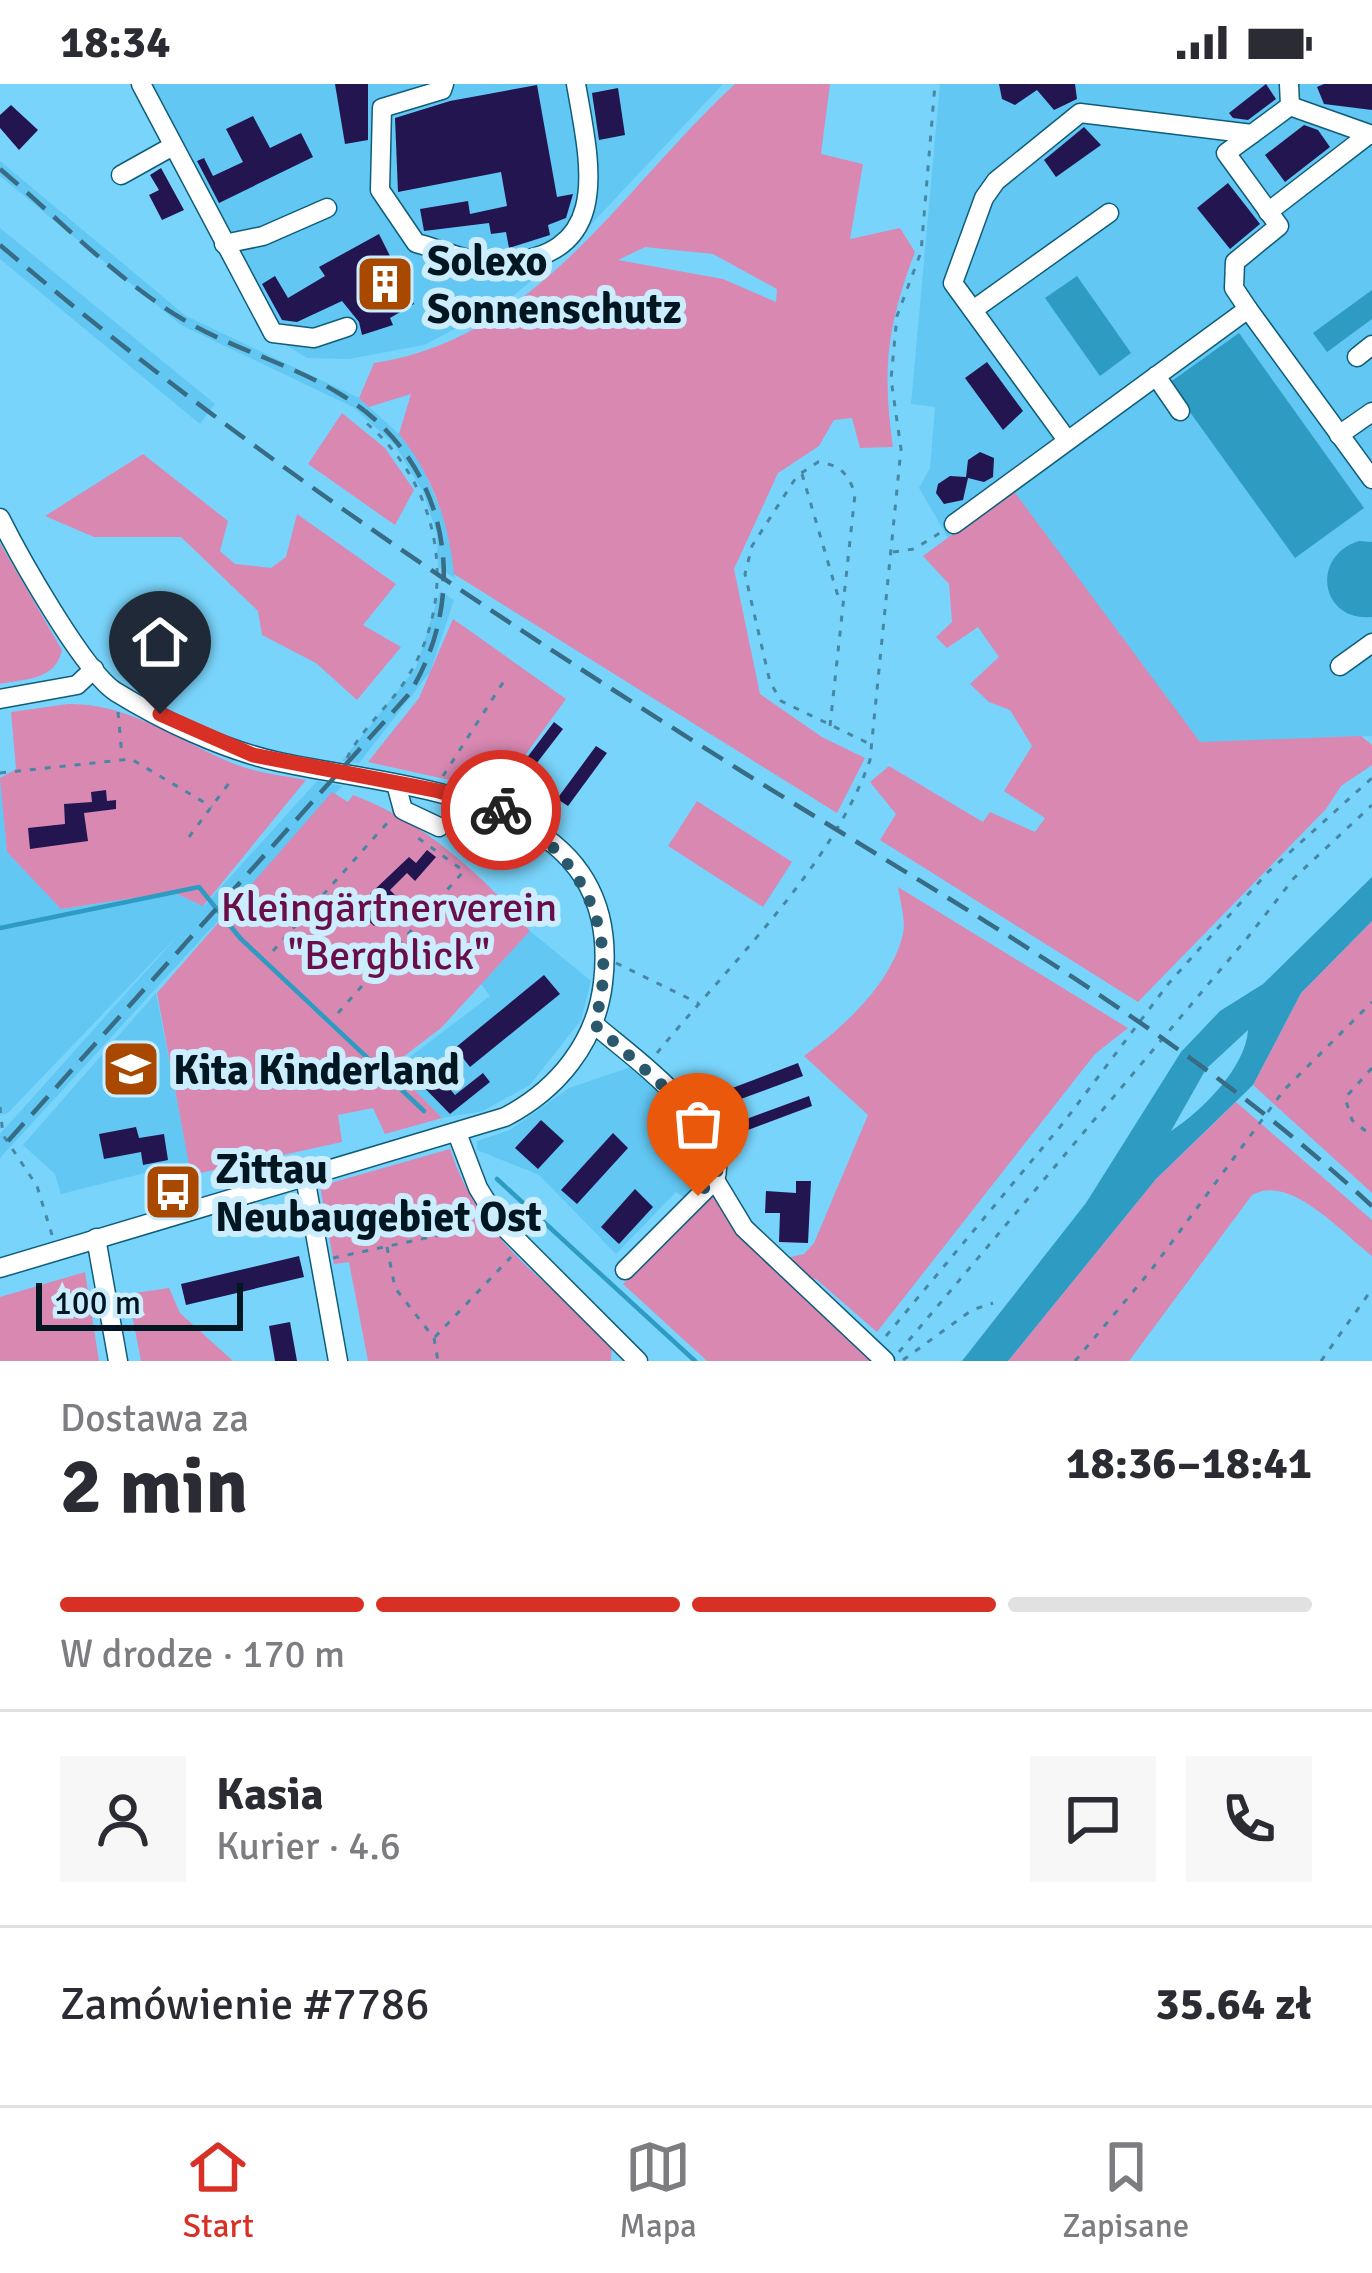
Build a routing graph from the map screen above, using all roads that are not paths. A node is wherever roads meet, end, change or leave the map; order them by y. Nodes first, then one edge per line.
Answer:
1 (141, 84) edge
2 (444, 84) edge
3 (576, 84) edge
4 (1289, 84) edge
5 (1289, 106) junction
6 (1252, 134) junction
7 (1370, 135) edge
8 (173, 146) junction
9 (121, 175) dead end
10 (327, 208) dead end
11 (1268, 212) junction
12 (1109, 213) dead end
13 (224, 244) junction
14 (973, 310) junction
15 (1248, 310) junction
16 (347, 327) dead end
17 (1156, 376) junction
18 (1180, 411) dead end
19 (1372, 412) edge
20 (1339, 435) junction
21 (1067, 440) junction
22 (1372, 479) edge
23 (0, 518) edge
24 (949, 527) road end
25 (1372, 643) edge
26 (1340, 666) dead end
27 (94, 670) junction
28 (0, 699) edge
29 (396, 784) junction
30 (440, 827) dead end
31 (594, 1024) junction
32 (457, 1133) junction
33 (305, 1178) junction
34 (715, 1180) junction
35 (96, 1238) junction
36 (0, 1268) edge
37 (625, 1270) dead end
38 (635, 1355) edge
39 (883, 1358) edge
40 (118, 1361) edge
41 (338, 1361) edge

1 - 8 street
2 - 3 street
4 - 5 street
5 - 6 street
5 - 7 street
6 - 11 street
6 - 14 street
7 - 11 street
8 - 9 street
8 - 13 street
10 - 13 street
11 - 15 street
12 - 14 street
13 - 16 street
14 - 21 street
15 - 17 street
15 - 20 street
17 - 18 street
17 - 21 street
19 - 20 street
20 - 22 street
21 - 24 street
23 - 27 street
25 - 26 street
27 - 28 street
27 - 29 street
29 - 30 street
29 - 31 street
31 - 32 street
31 - 34 street
32 - 33 street
32 - 38 street
33 - 35 street
33 - 41 street
34 - 37 street
34 - 39 street
35 - 36 street
35 - 40 street

